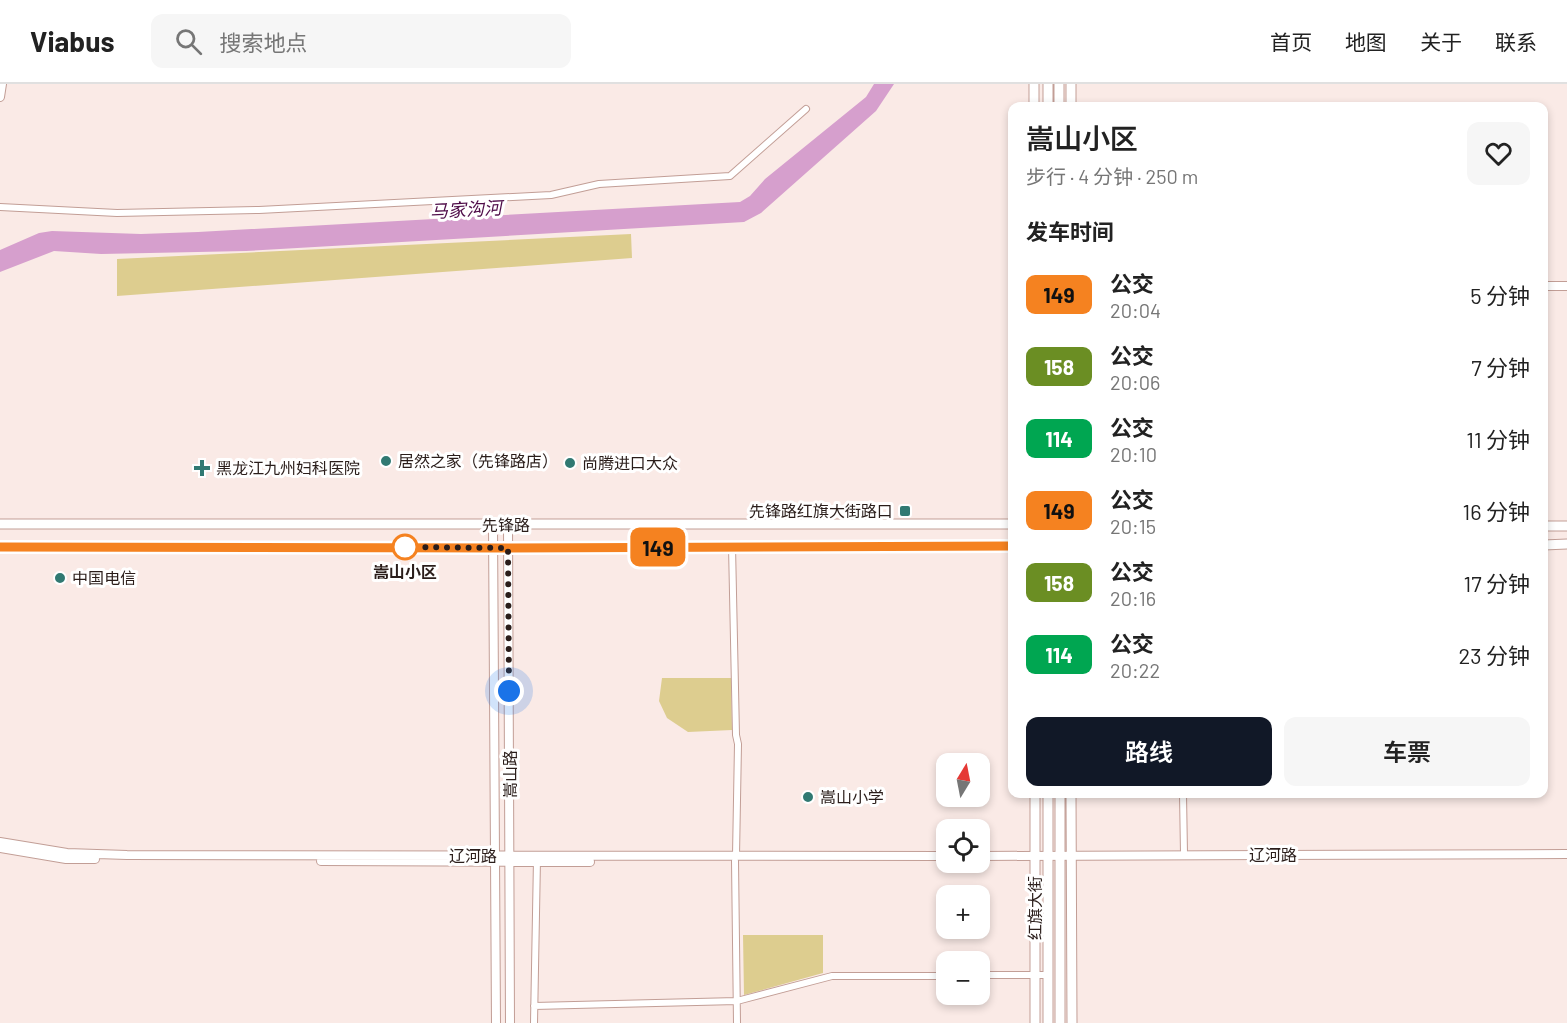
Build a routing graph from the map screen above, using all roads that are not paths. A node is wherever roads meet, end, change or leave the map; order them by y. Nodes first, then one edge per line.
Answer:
1 (2, 84) edge
2 (1034, 84) edge
3 (1048, 84) edge
4 (1059, 84) edge
5 (1071, 84) edge
6 (0, 97) edge
7 (1034, 102) edge
8 (1048, 102) edge
9 (1059, 102) edge
10 (1071, 102) edge
11 (806, 109) dead end
12 (0, 207) edge
13 (1548, 286) edge
14 (1567, 286) edge
15 (0, 524) edge
16 (1008, 524) edge
17 (493, 525) junction
18 (508, 525) junction
19 (1548, 526) edge
20 (1567, 526) edge
21 (1548, 544) edge
22 (1567, 544) edge
23 (732, 546) junction
24 (1008, 546) edge
25 (0, 547) edge
26 (493, 547) junction
27 (508, 548) junction
28 (1035, 798) edge
29 (1048, 798) edge
30 (1060, 798) edge
31 (1071, 798) edge
32 (1183, 798) edge
33 (0, 842) edge
34 (0, 849) edge
35 (1184, 854) junction
36 (1567, 854) edge
37 (936, 856) edge
38 (990, 856) edge
39 (736, 858) junction
40 (1035, 858) junction
41 (1048, 858) junction
42 (1065, 858) junction
43 (1567, 859) edge
44 (496, 860) junction
45 (510, 860) junction
46 (537, 860) junction
47 (990, 860) edge
48 (936, 861) edge
49 (990, 975) edge
50 (1035, 975) junction
51 (1048, 975) junction
52 (936, 976) edge
53 (737, 1001) junction
54 (534, 1006) junction
55 (496, 1023) edge
56 (510, 1023) edge
57 (534, 1023) edge
58 (737, 1023) edge
59 (1035, 1023) edge
60 (1048, 1023) edge
61 (1060, 1023) edge
62 (1072, 1023) edge

1 - 6 main road
2 - 7 main road
3 - 8 main road
4 - 9 main road
5 - 10 main road
11 - 12 street
13 - 14 main road
15 - 17 main road, 先锋路
16 - 18 main road, 先锋路
17 - 18 main road, 先锋路
17 - 26 main road, 嵩山路
18 - 27 main road, 嵩山路
19 - 20 main road
21 - 22 main road
23 - 24 main road, 先锋路
23 - 27 main road, 先锋路
23 - 39 street
25 - 26 main road, 先锋路
26 - 27 main road, 先锋路
26 - 44 main road, 嵩山路
27 - 45 main road, 嵩山路
28 - 40 main road, 红旗大街
29 - 41 main road, 红旗大街
30 - 42 main road, 红旗大街
31 - 42 main road, 红旗大街
32 - 35 street
33 - 44 main road, 辽河路
34 - 44 main road, 辽河路
35 - 36 main road, 辽河路
35 - 42 main road, 辽河路
37 - 39 main road, 辽河路
38 - 40 main road, 辽河路
39 - 46 main road, 辽河路
39 - 48 main road, 辽河路
39 - 53 street
40 - 41 main road, 辽河路
40 - 47 main road, 辽河路
40 - 50 main road, 红旗大街
41 - 42 main road, 辽河路
41 - 51 main road, 红旗大街
42 - 43 main road, 辽河路
42 - 61 main road, 红旗大街
42 - 62 main road, 红旗大街
44 - 45 main road, 辽河路
44 - 55 main road, 嵩山路
45 - 46 main road, 辽河路
45 - 56 main road, 嵩山路
46 - 54 street
49 - 50 street
50 - 51 street
50 - 59 main road, 红旗大街
51 - 60 main road, 红旗大街
52 - 53 street
53 - 54 street
53 - 58 street
54 - 57 street

